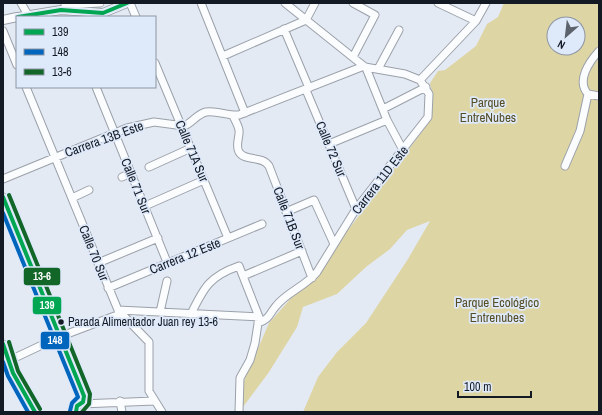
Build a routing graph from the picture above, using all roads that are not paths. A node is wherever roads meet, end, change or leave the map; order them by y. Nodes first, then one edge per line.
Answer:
1 (21, 3) edge
2 (100, 3) edge
3 (128, 3) edge
4 (201, 3) edge
5 (285, 3) edge
6 (315, 3) edge
7 (353, 3) edge
8 (438, 3) edge
9 (486, 3) edge
10 (448, 5) edge
11 (67, 9) edge
12 (28, 15) junction
13 (23, 16) edge
14 (135, 16) edge
15 (16, 17) edge
16 (3, 20) edge
17 (306, 20) junction
18 (476, 21) junction
19 (284, 29) junction
20 (399, 30) dead end
21 (3, 31) edge
22 (599, 51) edge
23 (223, 56) junction
24 (352, 57) junction
25 (16, 63) edge
26 (156, 66) edge
27 (365, 67) junction
28 (378, 69) junction
29 (420, 80) junction
30 (426, 87) junction
31 (26, 88) edge
32 (96, 88) edge
33 (308, 89) junction
34 (595, 93) edge
35 (383, 109) junction
36 (245, 113) junction
37 (233, 116) junction
38 (388, 120) junction
39 (181, 126) junction
40 (115, 133) junction
41 (329, 144) junction
42 (191, 148) junction
43 (403, 150) junction
44 (55, 157) junction
45 (565, 166) dead end
46 (149, 168) dead end
47 (131, 173) junction
48 (122, 177) dead end
49 (3, 179) edge
50 (204, 180) junction
51 (89, 190) dead end
52 (3, 197) edge
53 (72, 198) junction
54 (144, 206) junction
55 (356, 209) junction
56 (286, 212) junction
57 (262, 224) dead end
58 (158, 238) junction
59 (228, 238) junction
60 (334, 244) junction
61 (302, 251) junction
62 (168, 262) junction
63 (98, 263) junction
64 (243, 276) junction
65 (312, 278) junction
66 (167, 282) dead end
67 (108, 288) junction
68 (119, 312) junction
69 (160, 312) junction
70 (191, 314) junction
71 (259, 320) junction
72 (59, 337) junction
73 (3, 344) edge
74 (8, 361) junction
75 (120, 401) junction
76 (154, 401) junction
77 (81, 404) junction
78 (35, 412) edge
79 (76, 412) edge
80 (122, 412) edge
81 (162, 412) edge
82 (239, 412) edge

1 - 12 street
2 - 11 street
3 - 11 main road
3 - 14 street
4 - 23 street
5 - 17 street
6 - 17 street
7 - 24 street
8 - 10 street
9 - 18 street
10 - 18 street
11 - 12 main road
12 - 13 main road
15 - 16 main road
17 - 19 street
17 - 24 street
18 - 29 street
19 - 23 street
19 - 33 street, Calle 72 Sur
20 - 28 street
21 - 25 street
22 - 34 street
23 - 36 street
24 - 27 street
26 - 39 street, Calle 71A Sur
27 - 28 street
27 - 33 street
27 - 35 street
28 - 29 street
29 - 30 street
30 - 35 street
30 - 43 street, Carrera 11D Este
31 - 44 street, Calle 70 Sur
32 - 40 street, Calle 71 Sur
33 - 36 street
33 - 41 street, Calle 72 Sur
34 - 45 street
35 - 38 street
36 - 37 street
37 - 39 street
37 - 56 street, Calle 71B Sur
38 - 41 street
38 - 43 street
39 - 40 street, Carrera 13B Este
39 - 42 street, Calle 71A Sur
40 - 44 street, Carrera 13B Este
40 - 47 street, Calle 71 Sur
41 - 55 street, Calle 72 Sur
42 - 46 street
42 - 50 street, Calle 71A Sur
43 - 55 street, Carrera 11D Este
44 - 49 street, Carrera 13B Este
44 - 53 street, Calle 70 Sur
47 - 48 street
47 - 54 street, Calle 71 Sur
50 - 54 street
50 - 59 street, Calle 71A Sur
51 - 53 street
52 - 72 street
53 - 63 street, Calle 70 Sur
54 - 58 street, Calle 71 Sur
55 - 60 street, Carrera 11D Este
56 - 60 street
56 - 61 street, Calle 71B Sur
57 - 59 street, Carrera 12 Este
58 - 62 street, Calle 71 Sur
58 - 63 street
59 - 62 street, Carrera 12 Este
60 - 65 street, Carrera 11D Este
61 - 64 street
61 - 65 street, Calle 71B Sur
62 - 67 street, Carrera 12 Este
63 - 67 street, Calle 70 Sur
64 - 70 street
64 - 71 street
65 - 71 street, Carrera 11D Este
66 - 69 street
67 - 68 street, Calle 70 Sur
68 - 69 street
68 - 72 street
68 - 76 street, Calle 70 Sur
69 - 70 street
70 - 71 street
71 - 82 street
72 - 74 street
72 - 77 street
73 - 74 street
74 - 78 street
75 - 76 street
75 - 77 street
75 - 80 street
76 - 81 street, Calle 70 Sur
77 - 79 street

